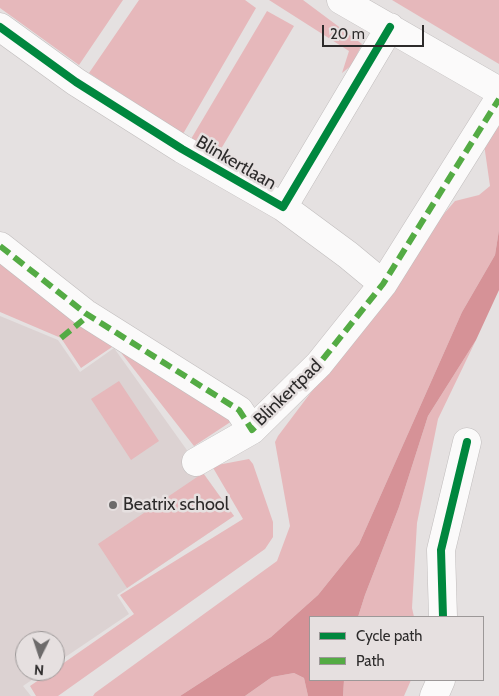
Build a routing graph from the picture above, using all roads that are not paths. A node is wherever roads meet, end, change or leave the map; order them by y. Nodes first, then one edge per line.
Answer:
1 (342, 0) edge
2 (0, 27) edge
3 (390, 27) junction
4 (499, 91) edge
5 (499, 100) edge
6 (283, 207) junction
7 (0, 246) edge
8 (383, 284) junction
9 (252, 430) junction
10 (467, 442) dead end
11 (196, 462) dead end
12 (443, 616) edge
13 (441, 681) edge
14 (434, 696) edge

1 - 3 street
2 - 6 street, Blinkertlaan
3 - 4 street
3 - 6 street, Blinkertlaan
5 - 8 street, Blinkertpad
6 - 8 street
7 - 9 street, Blinkertpad
8 - 9 street, Blinkertpad
9 - 11 street
10 - 12 street
13 - 14 street

